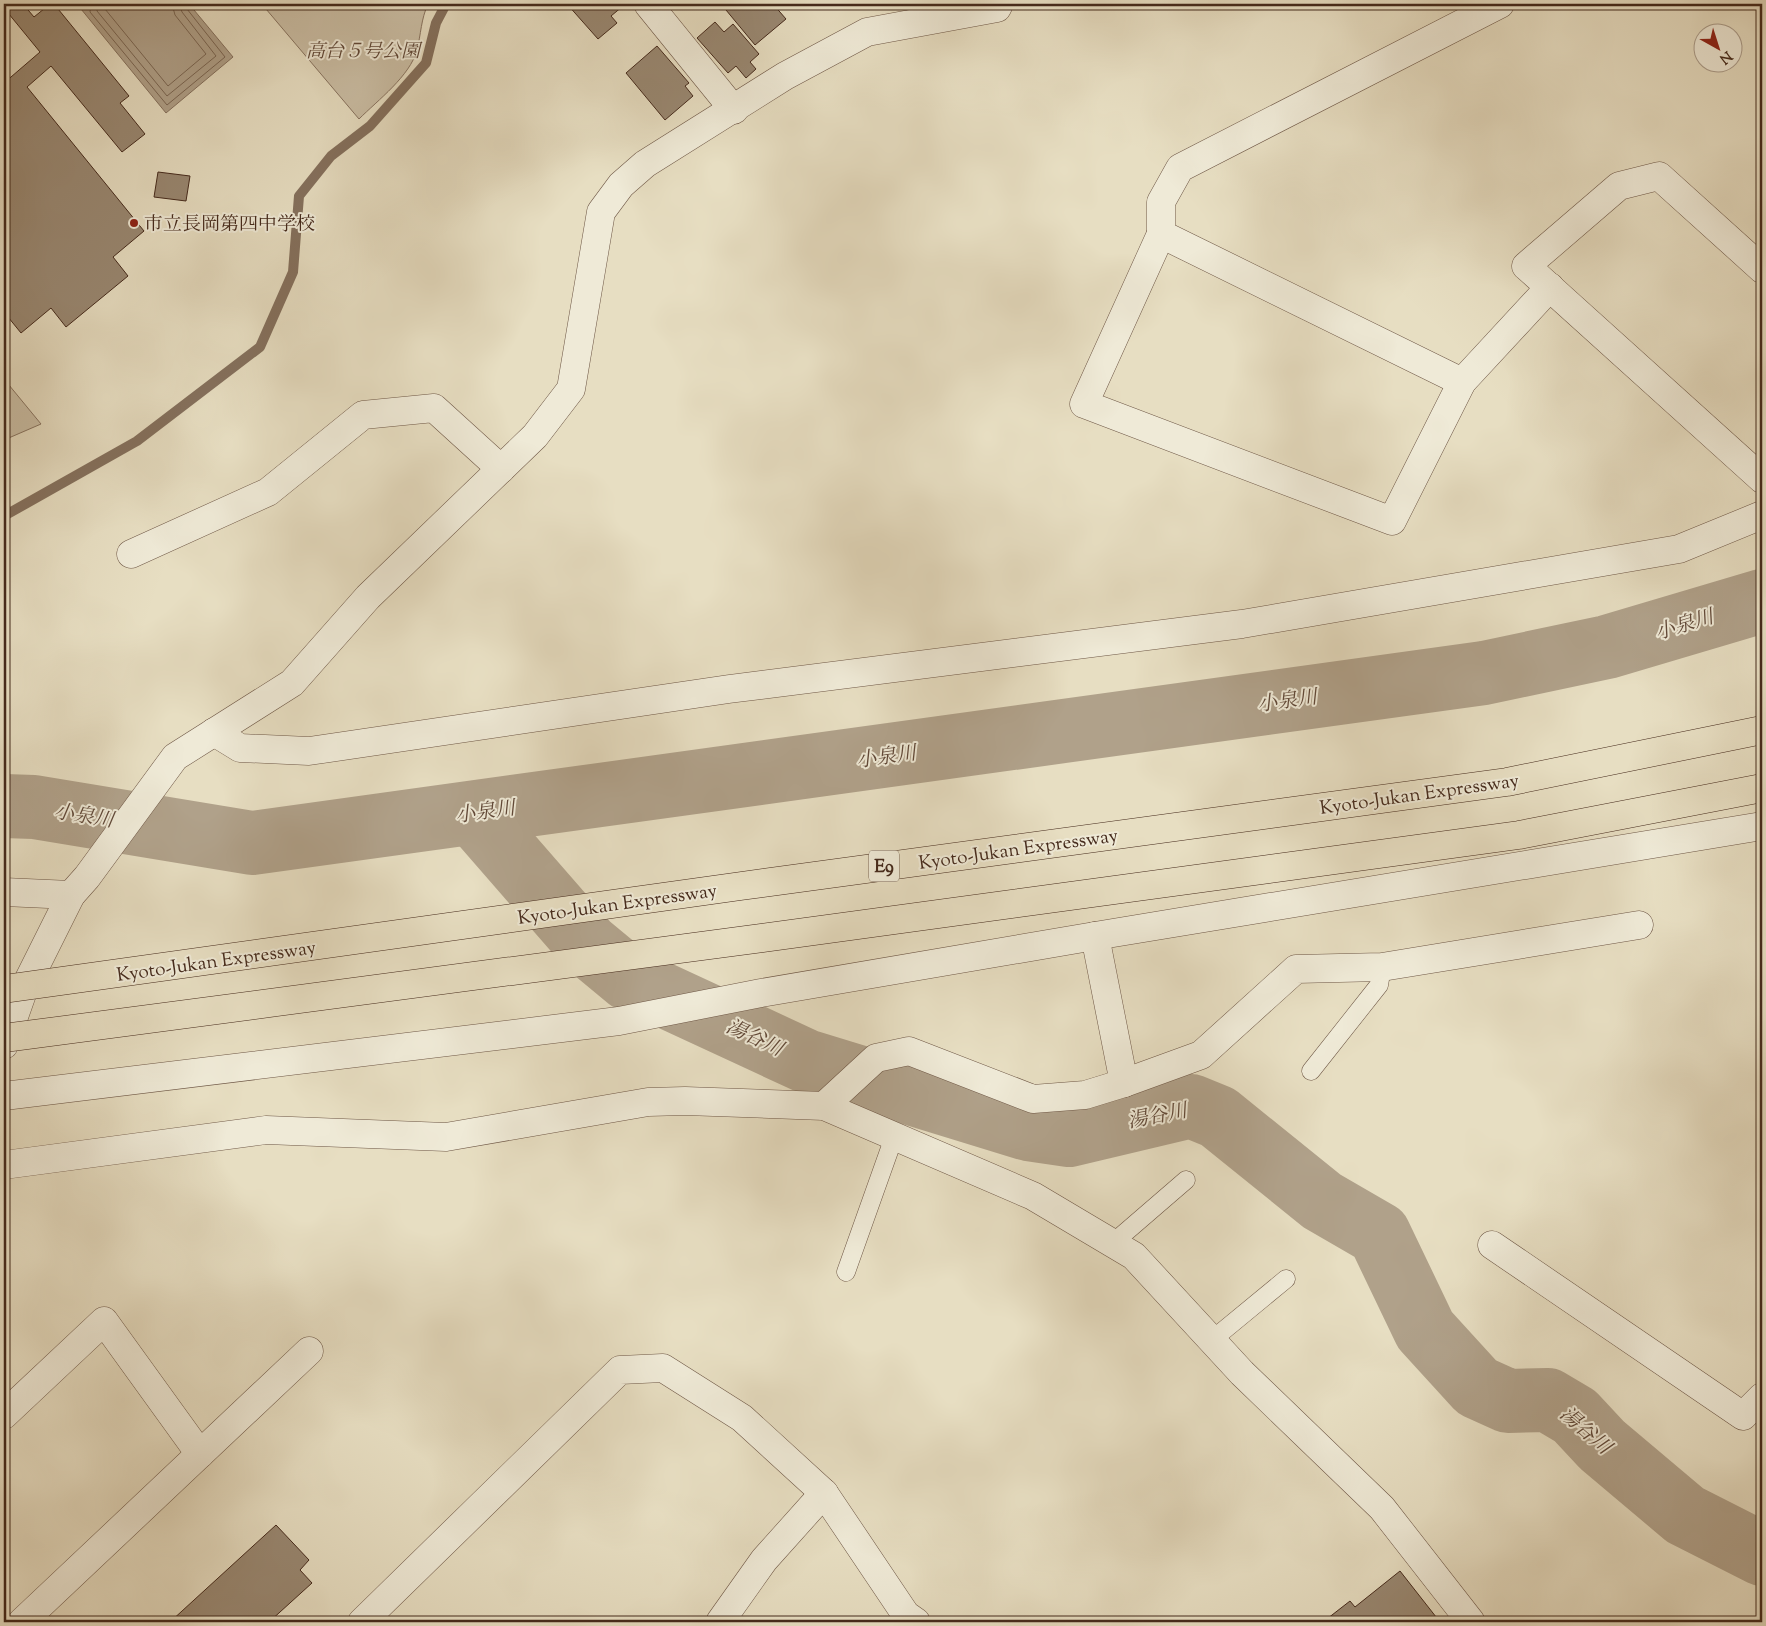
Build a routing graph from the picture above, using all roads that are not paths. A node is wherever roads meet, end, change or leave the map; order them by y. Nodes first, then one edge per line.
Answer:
1 (648, 4) edge
2 (1000, 4) edge
3 (1500, 4) edge
4 (734, 110) junction
5 (1161, 234) junction
6 (1762, 269) edge
7 (1550, 288) junction
8 (1462, 382) junction
9 (501, 469) junction
10 (1762, 479) edge
11 (1762, 514) edge
12 (131, 554) dead end
13 (1762, 730) edge
14 (214, 732) junction
15 (1762, 788) edge
16 (1762, 826) edge
17 (79, 886) junction
18 (4, 892) edge
19 (1639, 925) dead end
20 (1095, 936) junction
21 (1382, 967) junction
22 (4, 990) edge
23 (4, 1038) edge
24 (4, 1045) edge
25 (1311, 1071) dead end
26 (1124, 1083) junction
27 (4, 1096) edge
28 (824, 1106) junction
29 (894, 1137) junction
30 (4, 1165) edge
31 (1186, 1180) dead end
32 (1113, 1243) junction
33 (1492, 1245) dead end
34 (846, 1272) dead end
35 (1286, 1279) dead end
36 (1212, 1340) junction
37 (309, 1351) dead end
38 (1762, 1397) edge
39 (4, 1415) edge
40 (200, 1454) junction
41 (824, 1493) junction
42 (373, 1619) edge
43 (22, 1622) edge
44 (720, 1622) edge
45 (916, 1622) edge
46 (1471, 1622) edge

1 - 4 street
2 - 4 street
3 - 5 street
4 - 9 street
5 - 8 street
5 - 8 street
6 - 7 street
7 - 8 street
7 - 10 street
9 - 12 street
9 - 14 street
11 - 14 street
13 - 22 highway, Kyoto-Jukan Expressway / E9, bridge
14 - 17 street
15 - 23 highway, bridge
16 - 20 street
17 - 18 street
17 - 24 street
19 - 21 street
20 - 26 street
20 - 27 street
21 - 25 lane
21 - 26 street
26 - 28 street
28 - 29 street
28 - 30 street
29 - 32 street
29 - 34 lane
31 - 32 lane
32 - 36 street
33 - 38 street
35 - 36 lane
36 - 46 street
37 - 40 street
39 - 40 street
40 - 43 street
41 - 42 street
41 - 44 street
41 - 45 street

